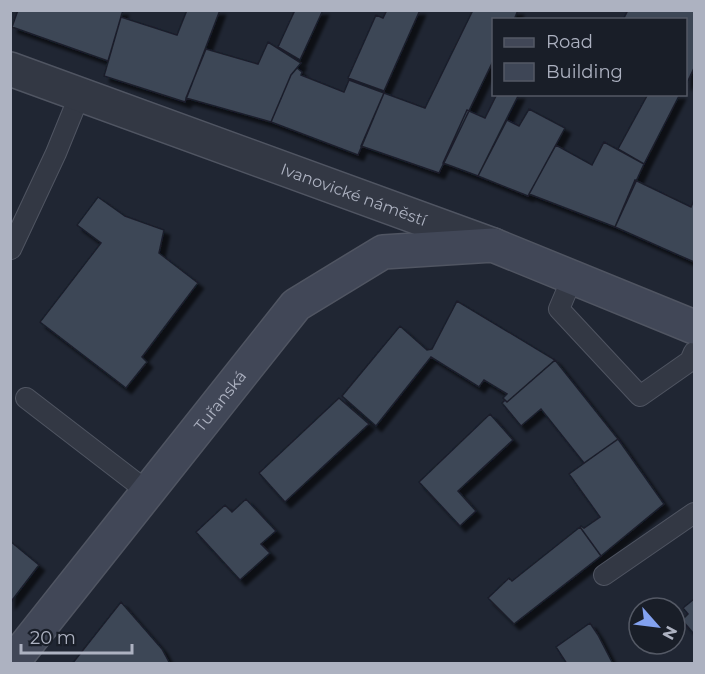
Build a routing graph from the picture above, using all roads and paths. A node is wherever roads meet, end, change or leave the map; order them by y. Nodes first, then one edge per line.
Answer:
1 (10, 69) edge
2 (80, 94) junction
3 (493, 244) junction
4 (11, 249) edge
5 (573, 276) junction
6 (694, 327) edge
7 (694, 352) edge
8 (26, 398) dead end
9 (148, 492) junction
10 (694, 513) edge
11 (604, 575) dead end
12 (11, 663) edge

1 - 2 street, Ivanovické náměstí
2 - 3 street, Ivanovické náměstí
2 - 4 lane
3 - 5 main road, Ivanovické náměstí
3 - 9 main road, Tuřanská
5 - 6 main road, Ivanovické náměstí
5 - 7 lane
8 - 9 lane
9 - 12 main road, Tuřanská
10 - 11 lane

